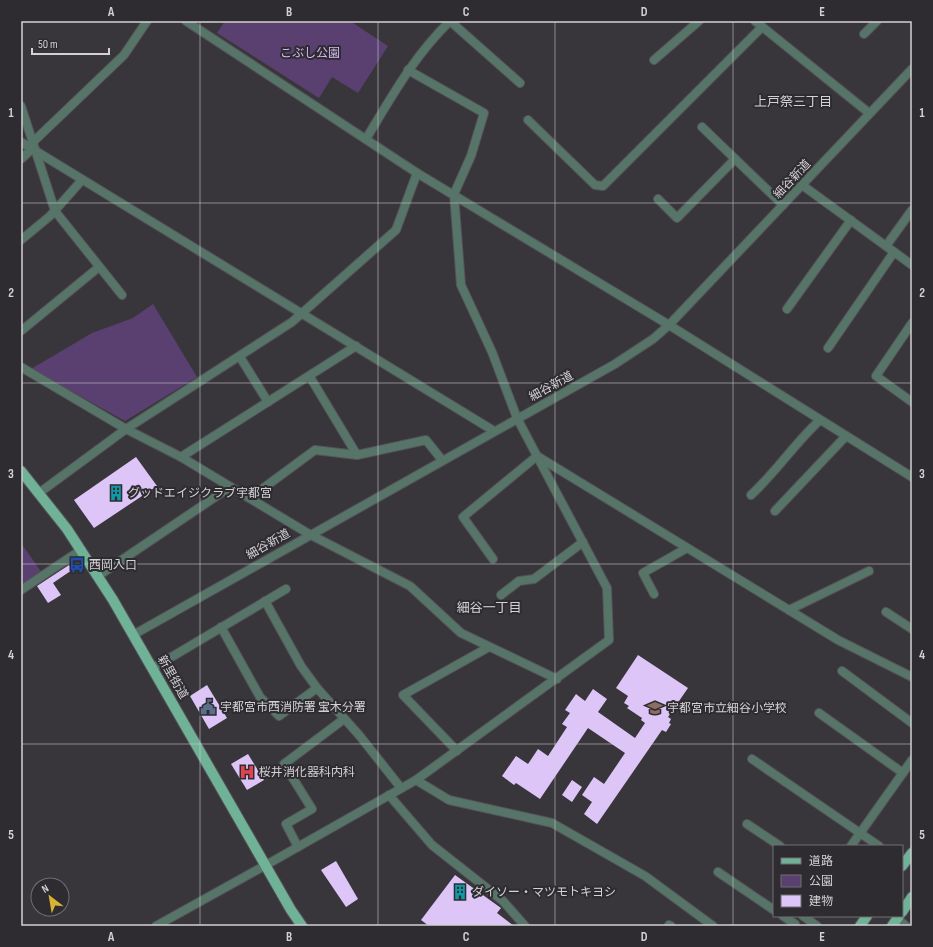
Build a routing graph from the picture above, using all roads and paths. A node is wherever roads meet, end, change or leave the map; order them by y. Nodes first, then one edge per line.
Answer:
1 (147, 21) edge
2 (186, 21) edge
3 (450, 21) edge
4 (699, 21) edge
5 (754, 21) edge
6 (877, 21) edge
7 (762, 27) junction
8 (864, 34) dead end
9 (654, 60) dead end
10 (912, 69) edge
11 (408, 70) junction
12 (520, 83) dead end
13 (21, 106) edge
14 (869, 113) junction
15 (528, 120) dead end
16 (702, 127) dead end
17 (366, 139) junction
18 (21, 142) edge
19 (34, 147) junction
20 (21, 158) edge
21 (734, 159) junction
22 (418, 173) junction
23 (82, 180) junction
24 (802, 185) junction
25 (454, 194) junction
26 (658, 199) dead end
27 (783, 205) junction
28 (912, 210) edge
29 (55, 211) junction
30 (851, 220) junction
31 (21, 240) edge
32 (886, 246) junction
33 (894, 252) junction
34 (912, 265) edge
35 (99, 267) junction
36 (122, 295) dead end
37 (787, 309) dead end
38 (301, 314) junction
39 (912, 323) edge
40 (669, 325) junction
41 (21, 331) edge
42 (356, 346) junction
43 (828, 348) dead end
44 (240, 357) junction
45 (21, 367) edge
46 (310, 377) junction
47 (268, 402) junction
48 (912, 402) edge
49 (518, 418) junction
50 (820, 420) junction
51 (126, 429) junction
52 (494, 431) junction
53 (846, 436) junction
54 (357, 455) junction
55 (537, 456) junction
56 (181, 457) junction
57 (442, 460) junction
58 (21, 471) edge
59 (912, 477) edge
60 (230, 487) junction
61 (39, 493) junction
62 (751, 495) dead end
63 (250, 498) junction
64 (775, 511) dead end
65 (309, 534) junction
66 (583, 542) junction
67 (687, 548) junction
68 (82, 550) junction
69 (493, 559) dead end
70 (869, 571) dead end
71 (98, 576) junction
72 (286, 589) dead end
73 (21, 590) edge
74 (654, 594) dead end
75 (501, 595) dead end
76 (265, 602) junction
77 (789, 610) junction
78 (886, 612) dead end
79 (221, 627) junction
80 (912, 629) edge
81 (133, 635) junction
82 (489, 647) junction
83 (153, 668) junction
84 (842, 671) dead end
85 (912, 677) edge
86 (557, 679) junction
87 (317, 688) junction
88 (819, 712) dead end
89 (344, 719) junction
90 (912, 723) edge
91 (457, 751) junction
92 (752, 759) dead end
93 (912, 760) edge
94 (903, 773) junction
95 (416, 780) junction
96 (401, 788) junction
97 (389, 795) junction
98 (747, 824) dead end
99 (860, 833) junction
100 (778, 845) edge
101 (851, 845) edge
102 (878, 845) edge
103 (298, 847) junction
104 (912, 853) edge
105 (903, 864) edge
106 (266, 865) junction
107 (718, 872) dead end
108 (912, 897) edge
109 (773, 909) edge
110 (903, 910) edge
111 (784, 917) edge
112 (801, 917) edge
113 (804, 917) edge
114 (866, 917) edge
115 (898, 918) edge
116 (795, 925) edge
117 (156, 926) edge
118 (302, 926) edge
119 (525, 926) edge
120 (713, 926) edge
121 (817, 926) edge
122 (860, 926) edge
123 (906, 926) edge

1 - 19 street
2 - 17 street
3 - 11 street
3 - 12 street
4 - 9 street
5 - 7 street
6 - 8 street
7 - 14 street
7 - 15 street
10 - 14 street, 細谷新道
11 - 17 street
11 - 25 street
13 - 19 street
14 - 24 street, 細谷新道
16 - 21 street
17 - 22 street
18 - 19 street
19 - 20 street
19 - 23 street
19 - 29 street
21 - 26 street
21 - 27 street
22 - 25 street
22 - 38 street
23 - 29 street
23 - 38 street
24 - 27 street, 細谷新道
24 - 30 street
25 - 40 street
25 - 49 street
27 - 40 street, 細谷新道
28 - 32 street
29 - 31 street
29 - 35 street
30 - 32 street
30 - 37 street
32 - 33 street
33 - 34 street
33 - 43 street
35 - 36 street
35 - 41 street
38 - 42 street
38 - 44 street
39 - 48 street
40 - 49 street, 細谷新道
40 - 50 street
42 - 46 street
42 - 52 street
44 - 47 street
44 - 51 street
45 - 51 street
46 - 47 street
46 - 54 street
47 - 56 street
49 - 52 street, 細谷新道
49 - 55 street
50 - 53 street
50 - 62 street
51 - 56 street
51 - 61 street
52 - 57 street, 細谷新道
53 - 59 street
53 - 64 street
54 - 57 street
54 - 63 street
55 - 66 street
55 - 67 street
55 - 69 street
56 - 60 street
57 - 65 street, 細谷新道
58 - 61 main road, 新里街道
60 - 63 street
60 - 71 street
61 - 68 main road, 新里街道
63 - 65 street
65 - 81 street, 細谷新道
65 - 82 street
66 - 75 street
66 - 86 street
67 - 74 street
67 - 77 street
68 - 71 main road, 新里街道
68 - 73 street
70 - 77 street
71 - 81 main road, 新里街道
72 - 76 street
76 - 79 street
76 - 87 street
77 - 85 street
78 - 80 street
79 - 83 street
79 - 87 street
81 - 83 main road, 新里街道
82 - 86 street
82 - 91 street
83 - 106 main road, 新里街道
84 - 90 street
86 - 91 street
87 - 89 street
88 - 94 street
89 - 96 street
89 - 103 street
91 - 95 street
92 - 99 street
93 - 94 street
94 - 99 street
95 - 96 street
95 - 120 street
96 - 97 street
97 - 103 street
97 - 119 street
98 - 100 street
99 - 101 street
99 - 102 street
103 - 106 street
104 - 105 main road
106 - 117 street
106 - 118 main road, 新里街道
107 - 109 street
108 - 110 main road
111 - 116 street
112 - 116 street
113 - 121 street
114 - 122 main road
115 - 123 street

